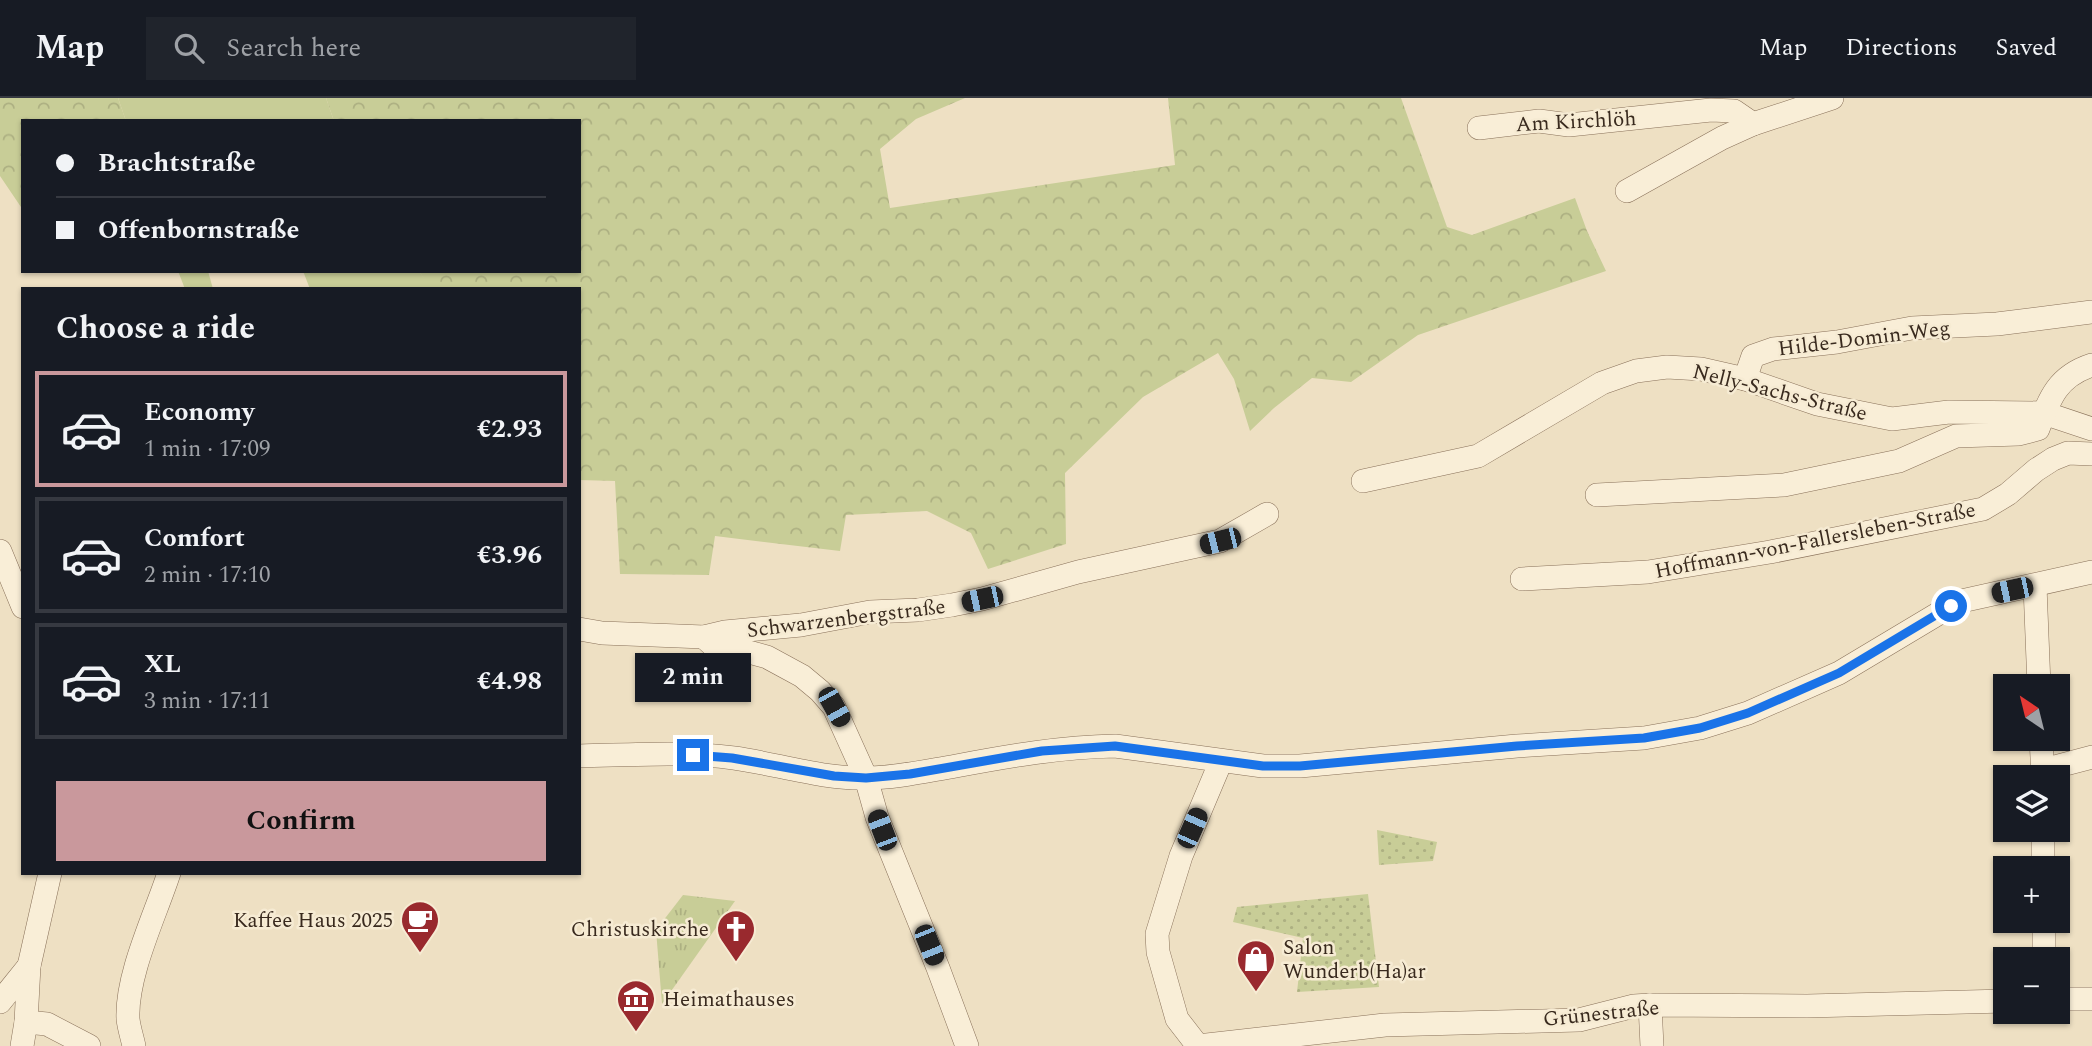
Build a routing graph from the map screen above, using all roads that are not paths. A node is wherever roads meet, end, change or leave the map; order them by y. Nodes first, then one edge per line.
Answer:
1 (1832, 98) edge
2 (1752, 124) junction
3 (1479, 128) dead end
4 (1628, 191) dead end
5 (2088, 313) edge
6 (2092, 365) edge
7 (1745, 379) junction
8 (2044, 413) junction
9 (2092, 429) edge
10 (2092, 454) edge
11 (1363, 481) dead end
12 (1597, 495) dead end
13 (1267, 514) dead end
14 (0, 551) edge
15 (2092, 572) edge
16 (1522, 579) dead end
17 (2035, 586) junction
18 (21, 602) edge
19 (581, 629) edge
20 (704, 637) junction
21 (2039, 674) edge
22 (581, 756) edge
23 (2092, 757) edge
24 (1222, 761) junction
25 (2068, 765) edge
26 (866, 778) junction
27 (50, 875) edge
28 (168, 875) edge
29 (29, 966) junction
30 (2070, 999) edge
31 (2092, 999) edge
32 (1993, 1000) edge
33 (0, 1002) edge
34 (1650, 1005) junction
35 (26, 1022) junction
36 (1413, 1035) edge
37 (11, 1046) edge
38 (22, 1046) edge
39 (89, 1046) edge
40 (134, 1046) edge
41 (967, 1046) edge
42 (1198, 1046) edge
43 (1652, 1046) edge

1 - 2 street
2 - 3 street, Am Kirchlöh
2 - 4 street
5 - 7 street, Hilde-Domin-Weg
6 - 8 street
7 - 8 street, Nelly-Sachs-Straße
7 - 11 street, Nelly-Sachs-Straße
8 - 9 street, Nelly-Sachs-Straße
8 - 12 street
10 - 16 street, Hoffmann-von-Fallersleben-Straße
13 - 20 street, Schwarzenbergstraße
14 - 18 street
15 - 17 street
17 - 21 street
17 - 24 street
19 - 20 street, Schwarzenbergstraße
20 - 26 street
22 - 26 street
23 - 25 street
24 - 26 street
24 - 42 street
26 - 41 street
27 - 29 street
28 - 40 street
29 - 33 street
29 - 35 street
30 - 31 street
32 - 34 street, Grünestraße
34 - 36 street, Grünestraße
34 - 43 street
35 - 37 street
35 - 38 street
35 - 39 street
36 - 42 street, Grünestraße

